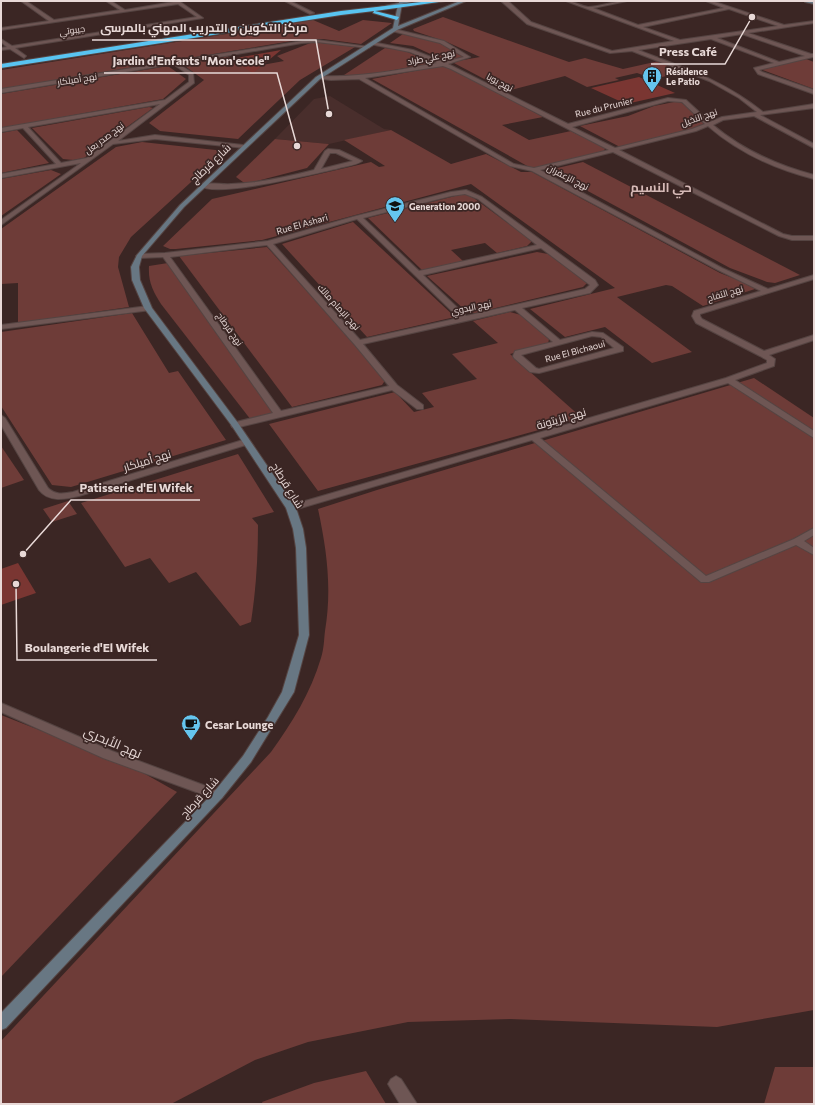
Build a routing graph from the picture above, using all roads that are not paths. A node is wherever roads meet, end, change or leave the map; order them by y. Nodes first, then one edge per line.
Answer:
1 (23, 1) edge
2 (108, 1) edge
3 (287, 1) edge
4 (385, 1) edge
5 (414, 1) edge
6 (443, 1) edge
7 (464, 1) edge
8 (503, 1) edge
9 (568, 1) edge
10 (625, 1) edge
11 (708, 1) edge
12 (807, 1) edge
13 (177, 2) edge
14 (814, 3) edge
15 (374, 4) edge
16 (399, 4) edge
17 (587, 8) junction
18 (729, 8) junction
19 (124, 10) junction
20 (364, 10) junction
21 (312, 13) junction
22 (404, 15) dead end
23 (397, 16) junction
24 (412, 16) dead end
25 (424, 16) junction
26 (53, 21) junction
27 (814, 22) edge
28 (798, 24) junction
29 (639, 26) junction
30 (784, 26) junction
31 (809, 28) dead end
32 (1, 29) edge
33 (395, 30) junction
34 (741, 32) junction
35 (709, 37) junction
36 (1, 40) edge
37 (678, 41) junction
38 (370, 45) junction
39 (11, 48) junction
40 (1, 49) edge
41 (632, 49) junction
42 (24, 57) junction
43 (813, 57) edge
44 (1, 60) edge
45 (174, 63) junction
46 (778, 63) junction
47 (441, 64) junction
48 (1, 66) edge
49 (318, 78) junction
50 (362, 78) junction
51 (1, 92) edge
52 (814, 92) edge
53 (169, 101) junction
54 (814, 106) edge
55 (761, 113) junction
56 (754, 114) junction
57 (708, 124) junction
58 (24, 126) junction
59 (567, 126) junction
60 (134, 127) junction
61 (1, 130) edge
62 (155, 137) junction
63 (110, 144) junction
64 (814, 146) edge
65 (243, 147) junction
66 (615, 151) junction
67 (90, 159) junction
68 (60, 165) junction
69 (534, 170) junction
70 (317, 171) junction
71 (1, 176) edge
72 (814, 177) edge
73 (203, 186) junction
74 (358, 217) junction
75 (1, 223) edge
76 (814, 238) edge
77 (269, 243) junction
78 (542, 246) junction
79 (165, 255) junction
80 (139, 256) junction
81 (416, 274) junction
82 (814, 277) edge
83 (768, 291) junction
84 (148, 308) junction
85 (518, 308) junction
86 (465, 319) junction
87 (1, 328) edge
88 (814, 337) edge
89 (558, 342) junction
90 (358, 343) junction
91 (763, 354) junction
92 (729, 380) junction
93 (394, 387) junction
94 (420, 407) dead end
95 (279, 415) junction
96 (1, 418) edge
97 (234, 425) junction
98 (814, 435) edge
99 (534, 438) junction
100 (246, 442) junction
101 (291, 508) junction
102 (814, 531) edge
103 (797, 541) junction
104 (814, 552) edge
105 (1, 707) edge
106 (218, 795) junction
107 (1, 1023) edge
108 (396, 1084) dead end
109 (409, 1104) edge

1 - 26 street
2 - 19 street
3 - 21 street
4 - 15 highway
5 - 16 street
6 - 16 highway
7 - 25 street, شارع قرطاج
8 - 41 street
9 - 17 street
10 - 17 street
11 - 18 street
12 - 14 street
13 - 19 street
13 - 39 street, جيبوتي
15 - 16 highway
15 - 20 highway
15 - 21 highway
16 - 23 street
17 - 29 street
18 - 29 street
18 - 30 street
19 - 26 street
20 - 23 highway
20 - 48 highway
21 - 42 highway
22 - 23 street
23 - 33 street
24 - 25 street
25 - 33 street, شارع قرطاج
26 - 32 street
27 - 28 street
28 - 30 street
28 - 31 street
29 - 37 street
30 - 34 street
33 - 38 street, شارع قرطاج
33 - 47 street, نهج علي طراد
34 - 35 street
34 - 43 street
35 - 37 street
35 - 46 street
36 - 39 street
37 - 41 street
38 - 45 street, نهج أميلكار
38 - 47 street, نهج يوبا
38 - 49 street, شارع قرطاج
39 - 40 street
39 - 42 street
41 - 55 street
42 - 44 highway
43 - 46 street
45 - 51 street, نهج أميلكار
45 - 53 street, نهج صدر بعل
46 - 52 street
47 - 50 street, نهج علي طراد
47 - 59 street, نهج يوبا
49 - 50 street, نهج علي طراد
49 - 65 street, شارع قرطاج
50 - 69 street, نهج الزعفران
53 - 58 street
53 - 60 street, نهج صدر بعل
54 - 55 street, نهج النخيل
55 - 56 street, نهج النخيل
56 - 57 street, نهج النخيل
56 - 64 street
57 - 59 street, Rue du Prunier
57 - 66 street, نهج النخيل
57 - 72 street, Rue du Prunier
58 - 61 street
58 - 68 street
59 - 66 street, نهج يوبا
60 - 62 street
60 - 63 street, نهج صدر بعل
62 - 63 street
62 - 65 street
63 - 67 street, نهج صدر بعل
65 - 73 street, شارع قرطاج
66 - 69 street
66 - 76 street, نهج يوبا
67 - 68 street
67 - 75 street, نهج صدر بعل
68 - 71 street
69 - 83 street, نهج الزعفران
70 - 70 street
70 - 73 street
73 - 80 street, شارع قرطاج
74 - 77 street, Rue El Ashari
74 - 78 street, Rue El Ashari
74 - 81 street
77 - 79 street, Rue El Ashari
77 - 90 street, نهج الإمام مالك
78 - 81 street
78 - 85 street, نهج البدوي
79 - 80 street, Rue El Ashari
79 - 95 street, نهج قرطاج
80 - 84 street, شارع قرطاج
81 - 86 street
82 - 83 street, نهج التفاح
83 - 91 street, نهج التفاح
84 - 87 street
84 - 97 street, شارع قرطاج
85 - 86 street, نهج البدوي
85 - 89 street, Rue El Bichaoui
86 - 90 street, نهج البدوي
88 - 91 street
89 - 89 street, Rue El Bichaoui
90 - 93 street, نهج الإمام مالك
91 - 92 street, نهج الزيتونة
92 - 98 street
92 - 99 street, نهج الزيتونة
93 - 94 street, نهج الإمام مالك
93 - 95 street
95 - 97 street
96 - 100 street, نهج أميلكار
97 - 100 street, شارع قرطاج
99 - 101 street, نهج الزيتونة
99 - 103 street
100 - 101 street, شارع قرطاج
101 - 106 street, شارع قرطاج
102 - 103 street
103 - 104 street
105 - 106 street, نهج الأبحري
106 - 107 street, شارع قرطاج
108 - 109 street

